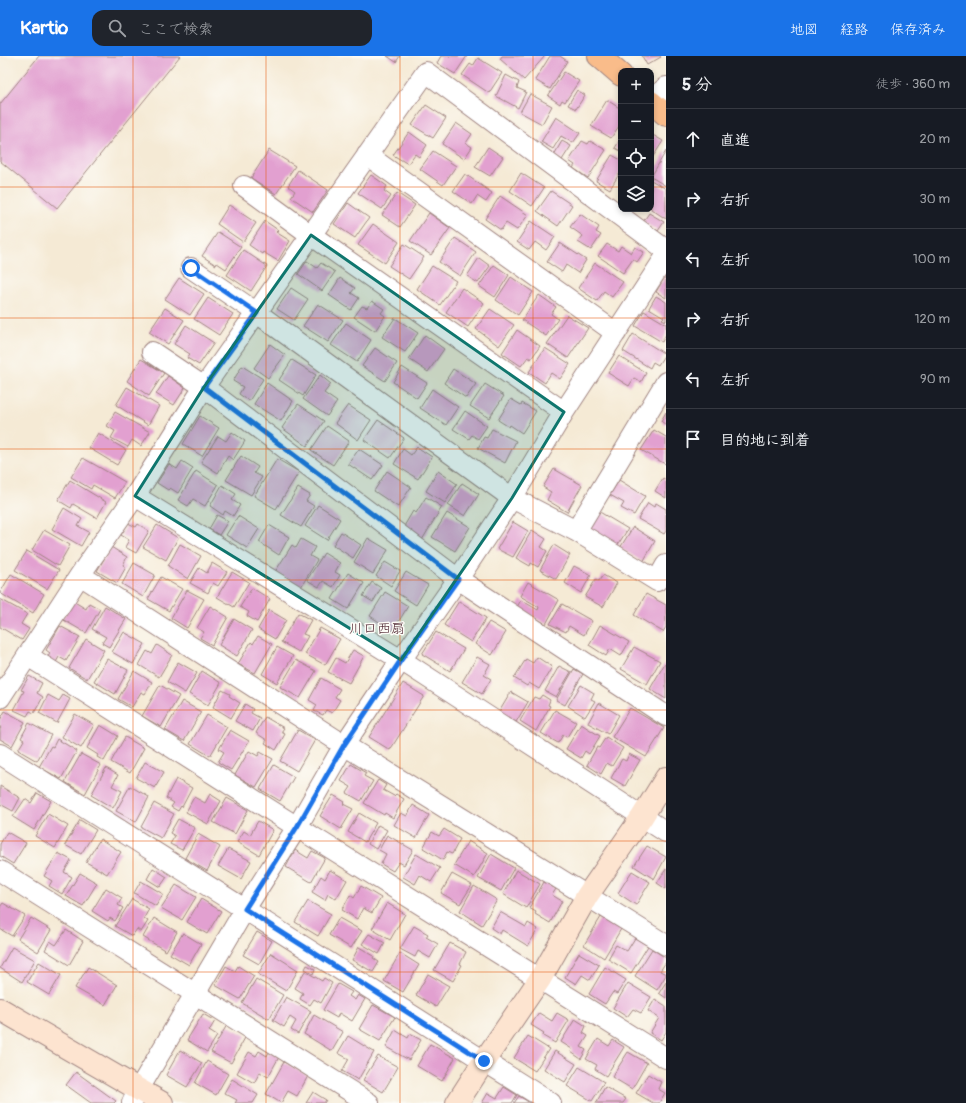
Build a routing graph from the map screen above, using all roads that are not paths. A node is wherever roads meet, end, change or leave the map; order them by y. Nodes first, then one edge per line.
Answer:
1 (599, 56) edge
2 (618, 69) edge
3 (666, 87) edge
4 (654, 99) edge
5 (653, 104) edge
6 (666, 115) edge
7 (367, 154) junction
8 (244, 186) dead end
9 (310, 235) junction
10 (666, 250) edge
11 (666, 256) edge
12 (191, 268) dead end
13 (257, 313) junction
14 (616, 333) junction
15 (152, 352) dead end
16 (666, 382) edge
17 (204, 387) junction
18 (564, 412) junction
19 (135, 496) junction
20 (512, 498) junction
21 (576, 531) junction
22 (666, 565) edge
23 (80, 575) junction
24 (458, 579) junction
25 (28, 656) junction
26 (401, 660) junction
27 (0, 698) edge
28 (666, 716) edge
29 (344, 745) junction
30 (0, 754) edge
31 (666, 778) edge
32 (642, 817) junction
33 (297, 827) junction
34 (666, 832) edge
35 (0, 871) edge
36 (587, 896) junction
37 (245, 909) junction
38 (666, 945) edge
39 (540, 979) junction
40 (196, 993) junction
41 (0, 1009) edge
42 (666, 1058) edge
43 (484, 1061) junction
44 (135, 1096) edge
45 (162, 1103) edge
46 (369, 1103) edge
47 (458, 1103) edge
48 (551, 1103) edge

1 - 2 main road
3 - 4 street
5 - 6 main road
7 - 9 street
7 - 10 street
7 - 14 street
8 - 9 street
9 - 13 street
9 - 18 street
11 - 14 street
12 - 13 street
13 - 17 street
13 - 20 street
14 - 18 street
15 - 17 street
16 - 21 street
17 - 19 street
17 - 24 street
18 - 20 street
19 - 23 street
19 - 26 street
20 - 21 street
20 - 24 street
21 - 22 street
23 - 25 street
23 - 29 street
24 - 26 street
24 - 28 street
25 - 27 street
25 - 33 street
26 - 29 street
26 - 32 street
29 - 33 street
29 - 36 street
30 - 37 street
31 - 32 street
32 - 34 street
32 - 36 street
33 - 37 street
33 - 39 street
35 - 40 street
36 - 38 street
36 - 39 street
37 - 40 street
37 - 43 street
39 - 42 street
39 - 43 street
40 - 44 street
40 - 46 street
41 - 44 street
43 - 47 street
43 - 48 street
44 - 45 street

